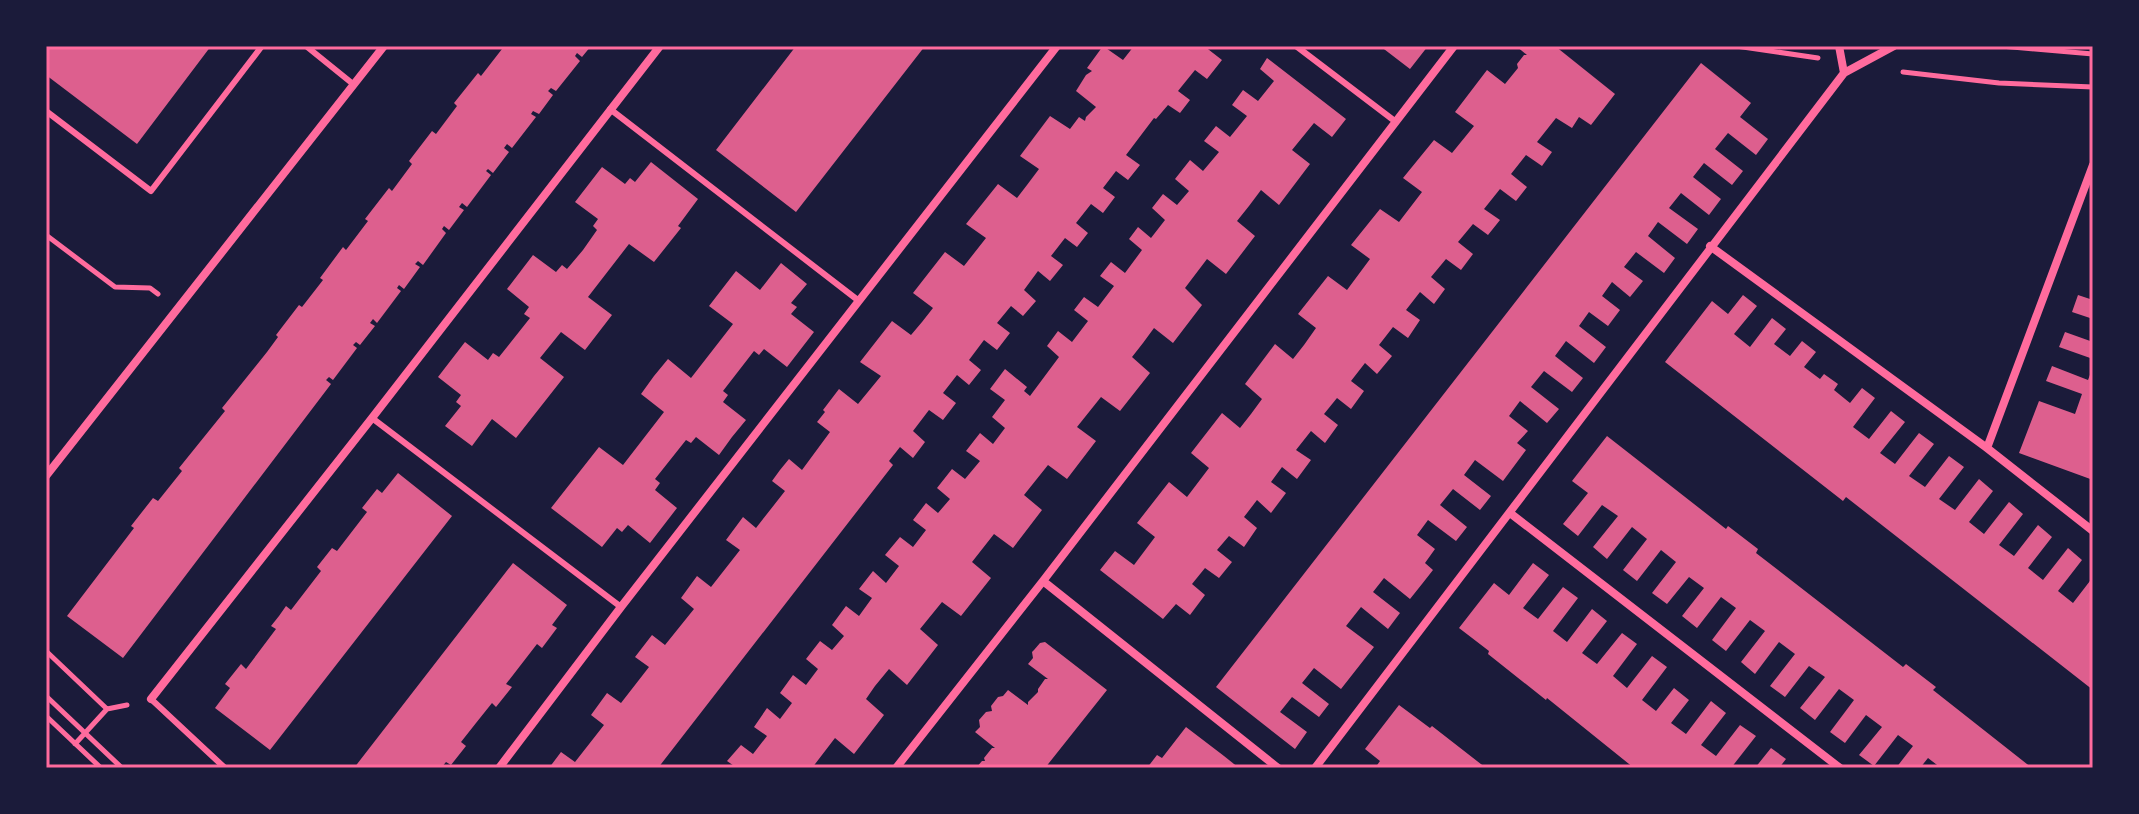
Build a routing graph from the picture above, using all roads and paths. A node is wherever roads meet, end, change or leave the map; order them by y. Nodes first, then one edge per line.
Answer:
1 (262, 46) edge
2 (306, 46) edge
3 (384, 46) edge
4 (660, 46) edge
5 (1057, 46) edge
6 (1296, 46) edge
7 (1454, 46) edge
8 (1736, 46) edge
9 (1839, 46) edge
10 (1894, 46) edge
11 (2001, 46) edge
12 (2093, 54) edge
13 (1841, 61) junction
14 (1860, 64) junction
15 (1844, 73) junction
16 (353, 84) junction
17 (2093, 87) edge
18 (610, 109) junction
19 (46, 111) edge
20 (1396, 122) junction
21 (2093, 165) edge
22 (46, 235) edge
23 (1710, 246) junction
24 (859, 301) junction
25 (177, 310) junction
26 (372, 418) junction
27 (1987, 448) junction
28 (46, 476) edge
29 (1510, 513) junction
30 (2093, 531) edge
31 (1043, 581) junction
32 (621, 607) junction
33 (46, 651) edge
34 (46, 696) edge
35 (151, 699) junction
36 (107, 709) junction
37 (46, 716) edge
38 (85, 733) junction
39 (75, 744) junction
40 (101, 768) edge
41 (122, 768) edge
42 (225, 768) edge
43 (499, 768) edge
44 (896, 768) edge
45 (1278, 768) edge
46 (1315, 768) edge
47 (1840, 768) edge

1 - 19 lane
2 - 16 lane
3 - 16 street
4 - 18 street
5 - 24 street
6 - 20 lane
7 - 20 street
8 - 13 path
9 - 13 street
10 - 14 street
11 - 12 path
13 - 15 street
14 - 15 street
14 - 17 path
15 - 23 street
16 - 25 street
18 - 24 lane
18 - 26 street
20 - 31 street
21 - 27 street
22 - 25 path
23 - 27 street
23 - 29 street
24 - 32 street
25 - 28 street
26 - 32 lane
26 - 35 street
27 - 30 street
29 - 46 street
29 - 47 street
31 - 44 street
31 - 45 street
32 - 43 street
33 - 36 path
34 - 38 path
35 - 36 path
35 - 42 lane
36 - 38 path
37 - 39 path
38 - 39 path
38 - 41 path
39 - 40 path

